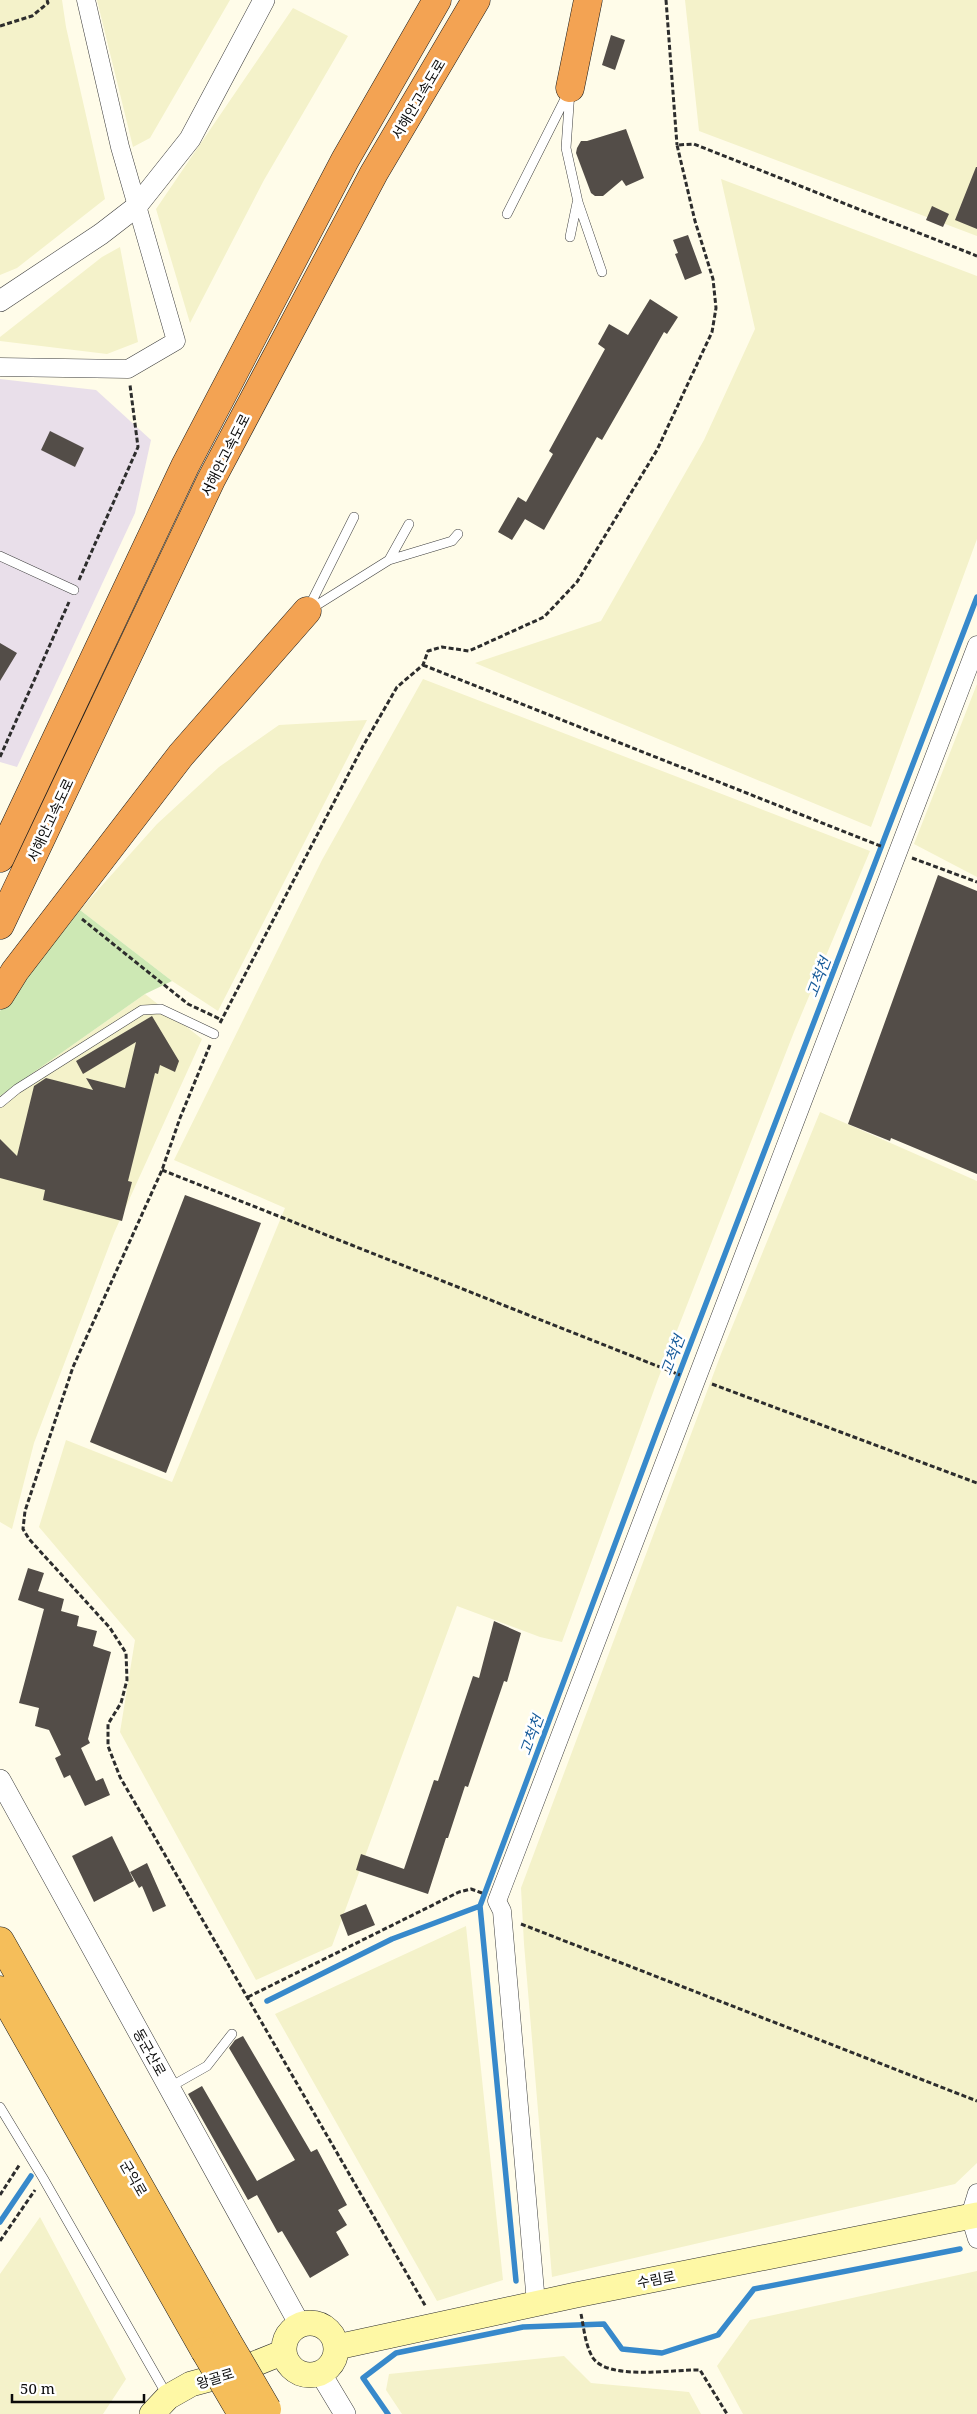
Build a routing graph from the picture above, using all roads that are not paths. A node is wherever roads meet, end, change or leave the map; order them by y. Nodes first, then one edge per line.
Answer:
1 (86, 0) edge
2 (264, 0) edge
3 (436, 0) edge
4 (476, 0) edge
5 (588, 0) edge
6 (570, 88) junction
7 (578, 202) junction
8 (136, 207) junction
9 (507, 214) dead end
10 (570, 237) dead end
11 (602, 272) dead end
12 (0, 301) edge
13 (0, 367) edge
14 (354, 517) dead end
15 (409, 524) dead end
16 (458, 534) dead end
17 (0, 556) edge
18 (389, 560) junction
19 (74, 590) road end
20 (307, 611) junction
21 (977, 645) edge
22 (0, 858) edge
23 (0, 925) edge
24 (0, 995) edge
25 (214, 1034) road end
26 (0, 1103) edge
27 (0, 1780) edge
28 (0, 1941) edge
29 (0, 1990) edge
30 (232, 2034) dead end
31 (169, 2088) junction
32 (0, 2107) edge
33 (975, 2216) edge
34 (536, 2304) junction
35 (300, 2325) junction
36 (215, 2345) junction
37 (337, 2346) junction
38 (284, 2352) junction
39 (321, 2374) junction
40 (160, 2405) edge
41 (259, 2412) edge
42 (345, 2414) edge

1 - 8 street
2 - 8 street
3 - 22 highway, 서해안고속도로
4 - 23 highway, 서해안고속도로
5 - 6 highway
6 - 7 lane
6 - 9 lane
7 - 10 lane
7 - 11 lane
8 - 12 street
8 - 13 street
14 - 20 lane
15 - 18 lane
16 - 18 lane
17 - 19 lane
18 - 20 lane
20 - 24 highway
21 - 34 street
25 - 26 lane
27 - 31 street, 동군산로
28 - 36 highway, 군익로
29 - 36 highway, 군익로
30 - 31 lane
31 - 35 street, 동군산로
32 - 40 lane
33 - 34 main road, 수림로
34 - 37 main road, 수림로
35 - 37 main road
35 - 38 main road
36 - 41 highway, 군익로, bridge
37 - 39 main road
38 - 39 main road
38 - 40 main road, 왕골로
39 - 42 street

